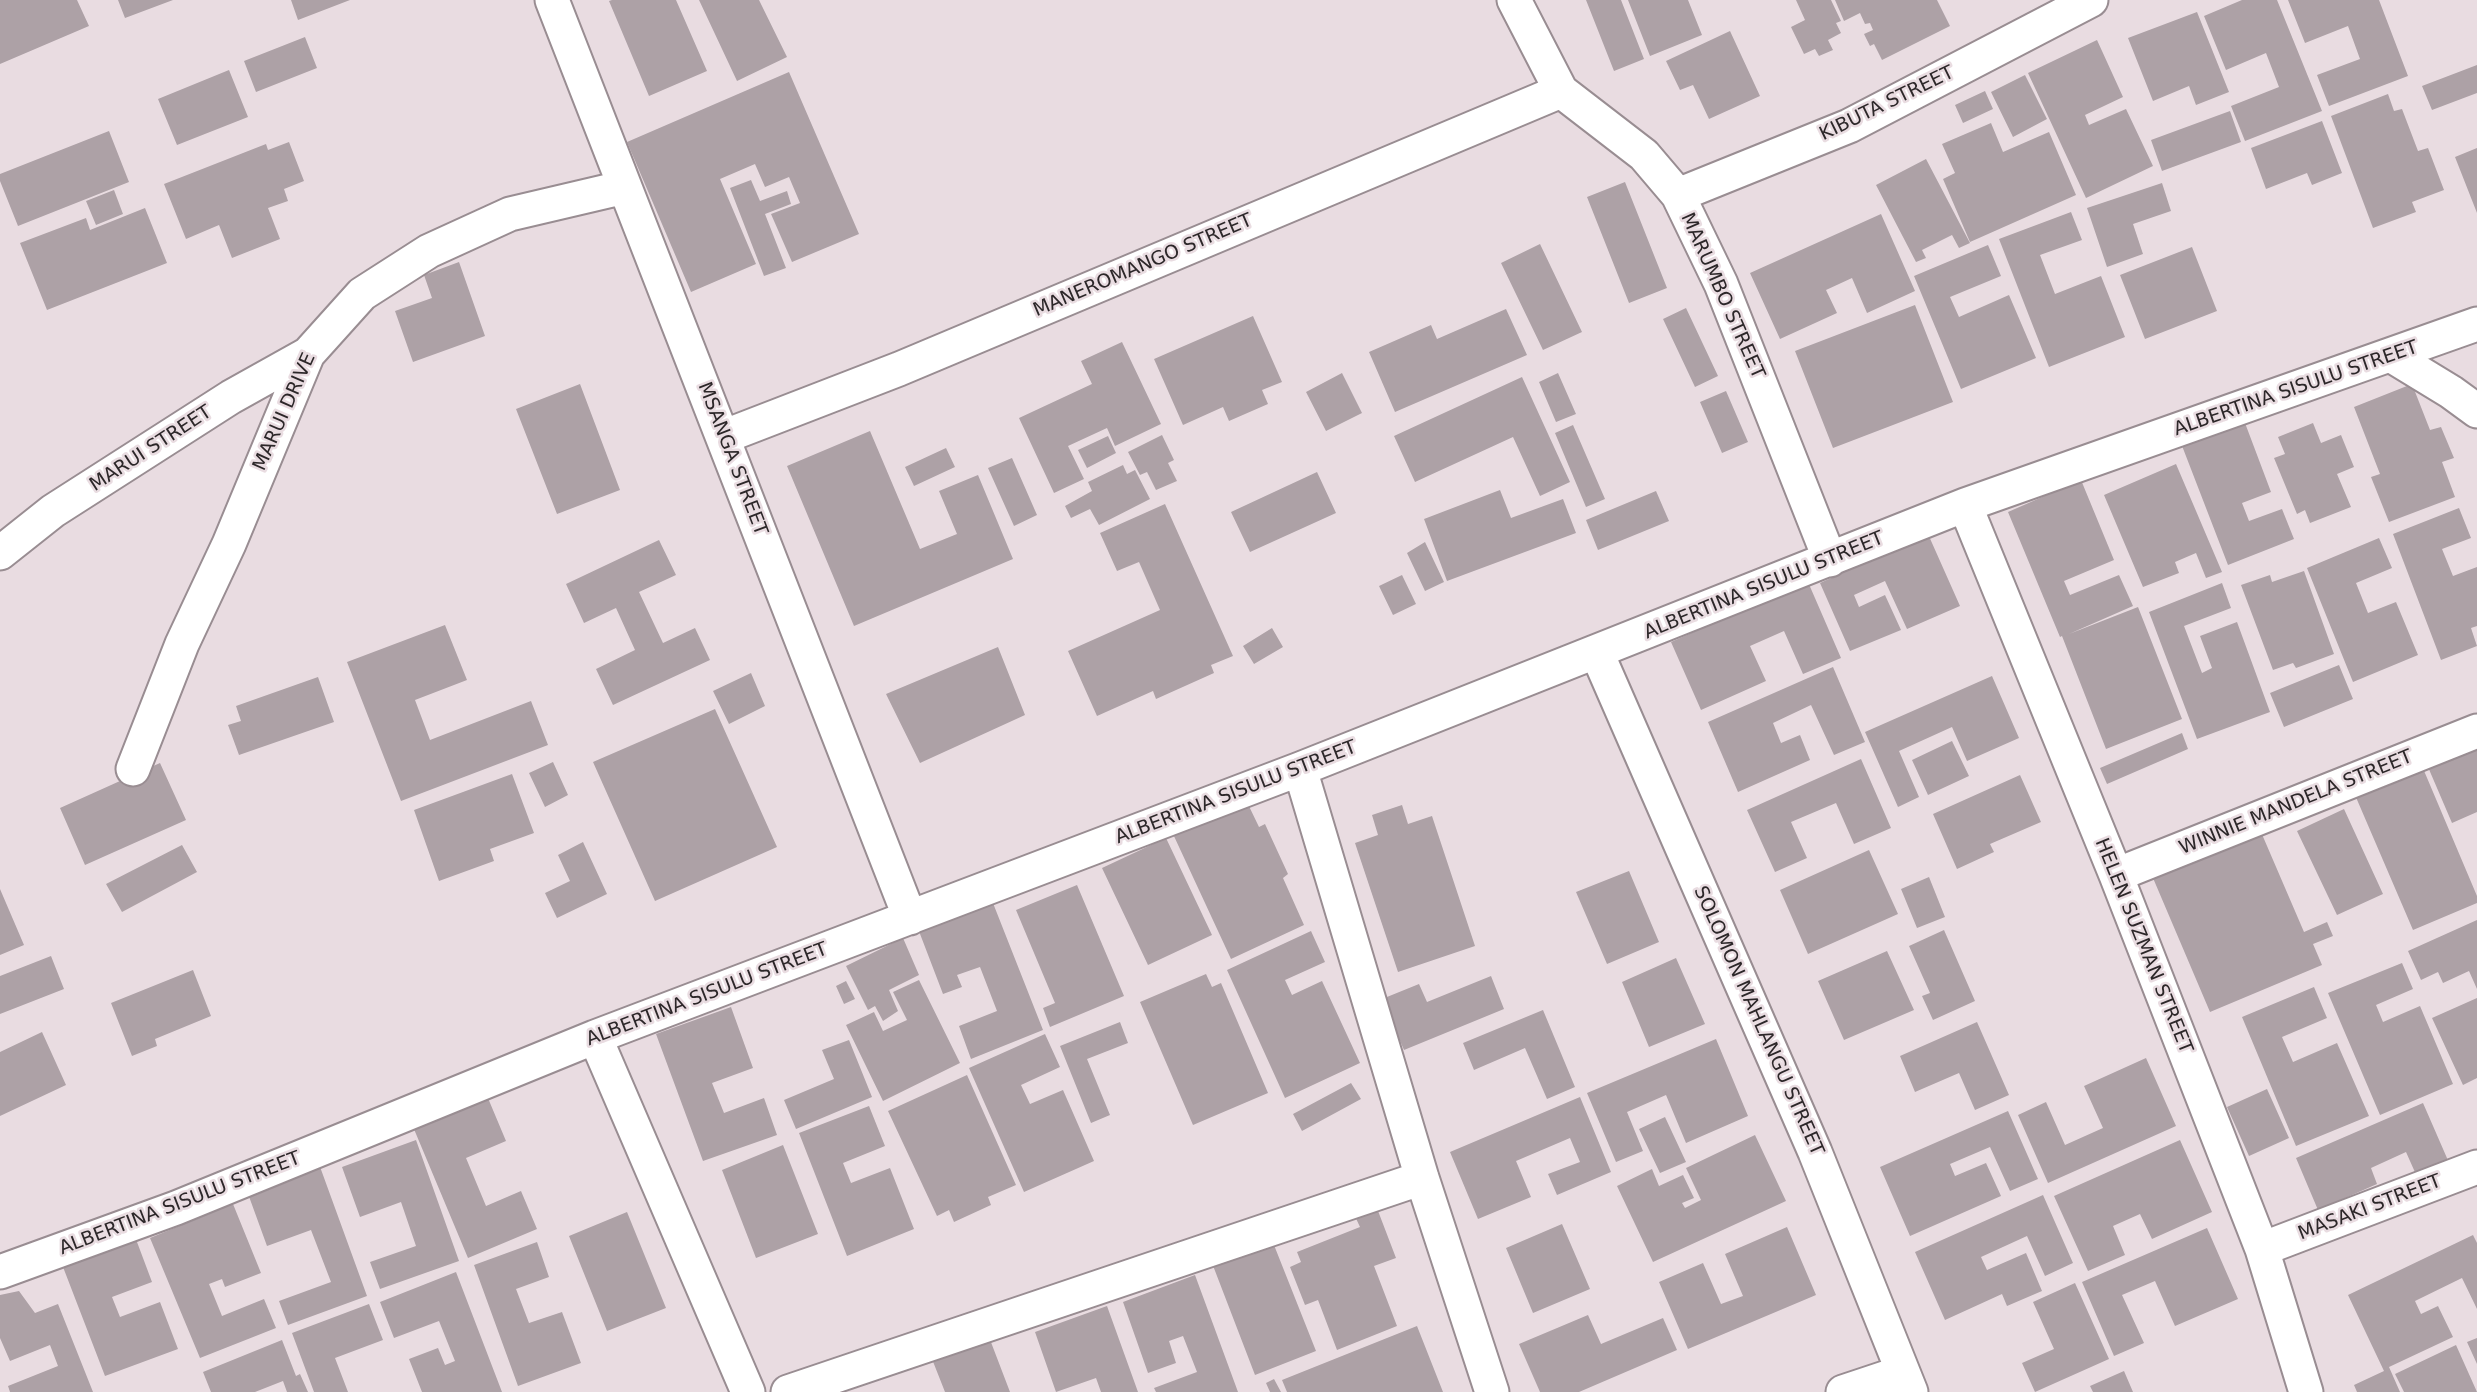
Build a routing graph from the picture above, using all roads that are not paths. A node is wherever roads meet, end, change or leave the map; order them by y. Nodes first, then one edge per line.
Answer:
1 (552, 0) edge
2 (1514, 0) edge
3 (2091, 0) edge
4 (1561, 91) junction
5 (625, 187) junction
6 (1678, 195) junction
7 (2477, 324) edge
8 (307, 354) junction
9 (2392, 356) junction
10 (2477, 411) edge
11 (723, 437) junction
12 (1965, 505) junction
13 (0, 553) edge
14 (1830, 560) junction
15 (1597, 653) junction
16 (2477, 732) edge
17 (133, 769) dead end
18 (1300, 769) junction
19 (2116, 875) junction
20 (910, 918) junction
21 (596, 1037) junction
22 (2477, 1167) edge
23 (1422, 1178) junction
24 (2262, 1249) junction
25 (0, 1272) edge
26 (1907, 1382) edge
27 (748, 1392) edge
28 (788, 1392) edge
29 (1492, 1392) edge
30 (1843, 1392) edge
31 (2306, 1392) edge

1 - 5 street, MSANGA STREET
2 - 4 street, MARUMBO STREET
3 - 6 street, KIBUTA STREET
4 - 6 street, MARUMBO STREET
4 - 11 street, MANEROMANGO STREET
5 - 8 street, MARUI DRIVE
5 - 11 street, MSANGA STREET
6 - 14 street, MARUMBO STREET
7 - 9 street, ALBERTINA SISULU STREET
8 - 13 street, MARUI STREET
8 - 17 street, MARUI DRIVE
9 - 10 street
9 - 12 street, ALBERTINA SISULU STREET
11 - 20 street, MSANGA STREET
12 - 14 street, ALBERTINA SISULU STREET
12 - 19 street, HELEN SUZMAN STREET
14 - 15 street, ALBERTINA SISULU STREET
15 - 18 street, ALBERTINA SISULU STREET
15 - 26 street, SOLOMON MAHLANGU STREET
16 - 19 street, WINNIE MANDELA STREET
18 - 20 street, ALBERTINA SISULU STREET
18 - 23 street
19 - 24 street, HELEN SUZMAN STREET
20 - 21 street, ALBERTINA SISULU STREET
21 - 25 street, ALBERTINA SISULU STREET
21 - 27 street
22 - 24 street, MASAKI STREET
23 - 28 street
23 - 29 street
24 - 31 street, HELEN SUZMAN STREET
26 - 30 street

